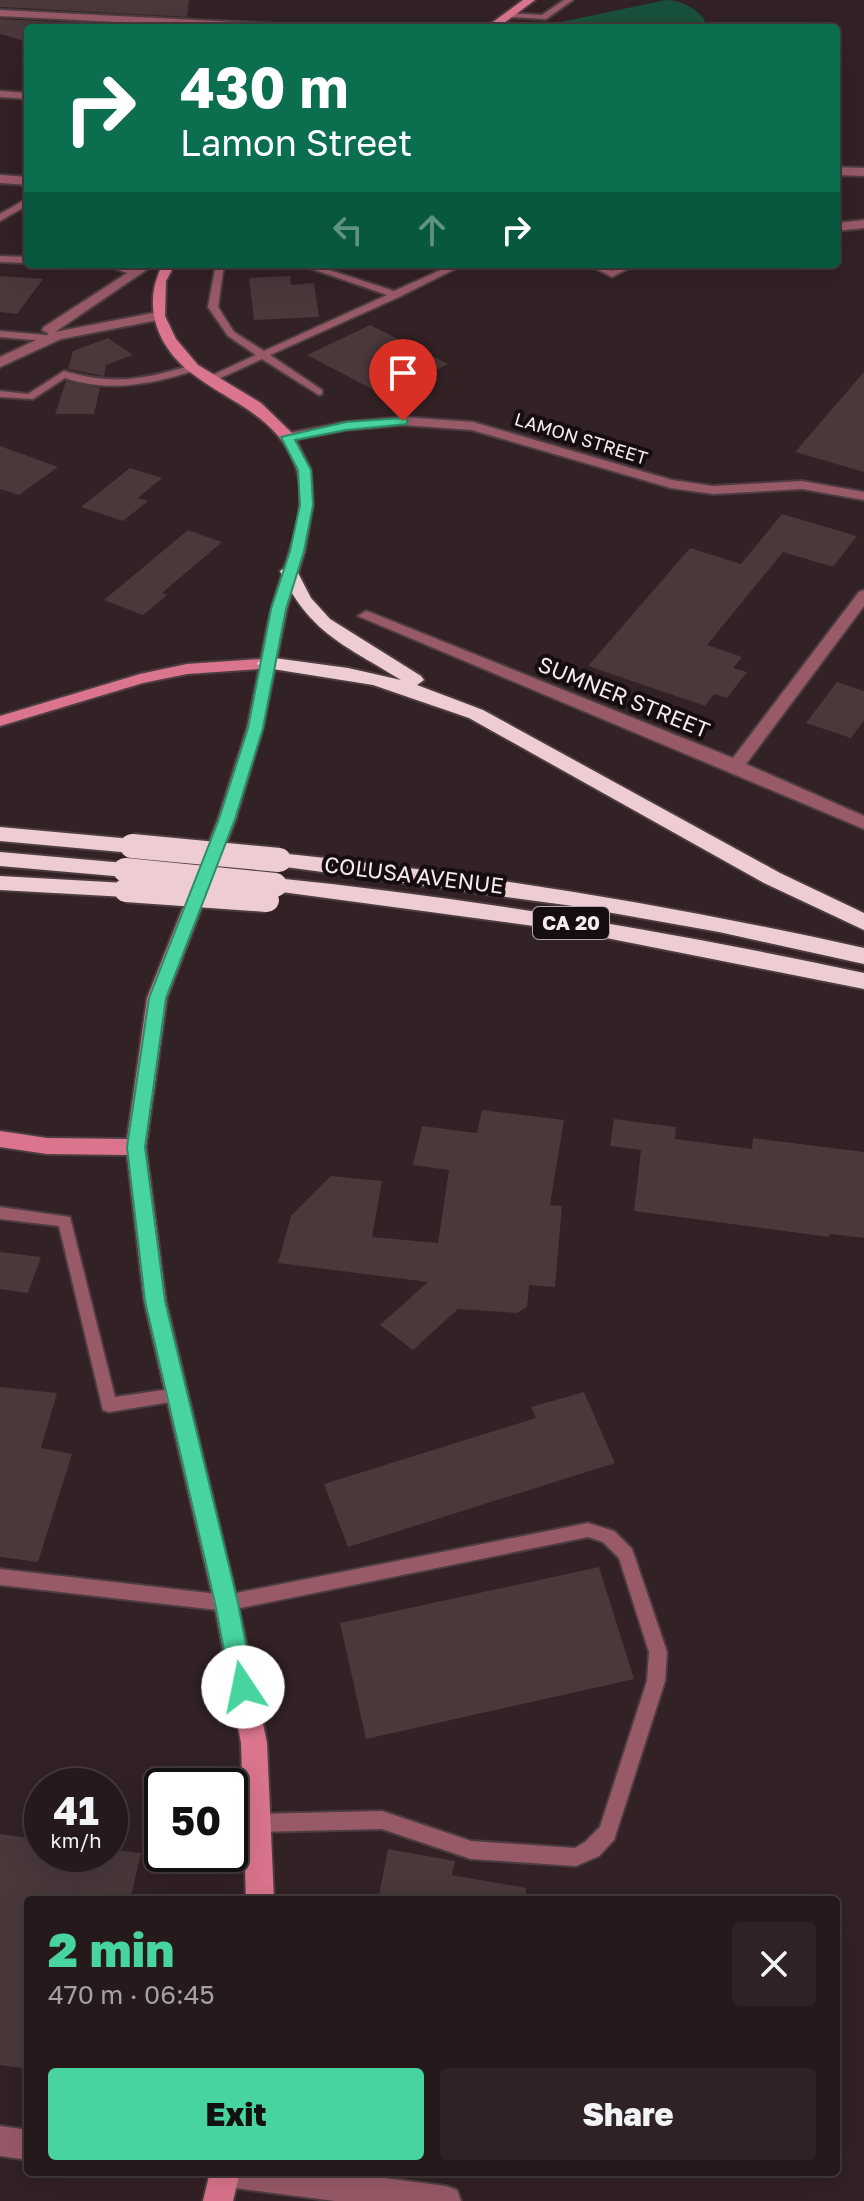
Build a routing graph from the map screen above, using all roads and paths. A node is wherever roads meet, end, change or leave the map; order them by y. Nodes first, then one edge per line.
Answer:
1 (530, 0) edge
2 (569, 0) edge
3 (0, 13) edge
4 (508, 15) junction
5 (216, 24) edge
6 (496, 24) edge
7 (3, 96) edge
8 (24, 96) edge
9 (840, 171) edge
10 (864, 172) edge
11 (0, 179) edge
12 (24, 181) edge
13 (24, 203) edge
14 (0, 218) edge
15 (864, 224) edge
16 (840, 227) edge
17 (0, 259) edge
18 (24, 260) edge
19 (120, 268) edge
20 (143, 268) edge
21 (167, 268) edge
22 (219, 268) edge
23 (314, 268) edge
24 (453, 268) edge
25 (599, 268) edge
26 (625, 268) edge
27 (135, 273) junction
28 (396, 295) junction
29 (158, 316) junction
30 (0, 334) edge
31 (42, 338) junction
32 (266, 354) junction
33 (6, 359) edge
34 (193, 368) junction
35 (211, 379) junction
36 (319, 392) dead end
37 (0, 394) edge
38 (288, 437) junction
39 (864, 496) edge
40 (289, 571) junction
41 (864, 595) edge
42 (366, 616) dead end
43 (267, 663) junction
44 (439, 697) junction
45 (0, 721) edge
46 (736, 766) junction
47 (864, 823) edge
48 (0, 834) edge
49 (0, 859) edge
50 (125, 880) junction
51 (7, 885) edge
52 (864, 922) edge
53 (864, 956) edge
54 (864, 981) edge
55 (0, 1139) edge
56 (136, 1147) junction
57 (0, 1213) edge
58 (177, 1395) junction
59 (0, 1577) edge
60 (226, 1603) junction
61 (256, 1823) junction
62 (260, 1896) edge
63 (0, 2141) edge
64 (24, 2144) edge
65 (225, 2176) edge
66 (256, 2176) edge
67 (218, 2201) edge
68 (446, 2201) edge

1 - 4 main road
2 - 4 lane
3 - 5 street
4 - 6 main road
7 - 8 street
9 - 10 street
11 - 12 street
13 - 14 lane
15 - 16 street
17 - 18 lane
19 - 27 lane
20 - 27 street
21 - 29 main road
22 - 32 lane
23 - 28 lane
24 - 28 lane
25 - 26 lane
27 - 31 street
28 - 32 lane
29 - 31 street
29 - 34 main road
30 - 31 lane
31 - 33 street
32 - 35 lane
32 - 36 lane
34 - 35 main road
34 - 37 lane
35 - 38 main road
38 - 39 street, LAMON STREET
38 - 40 main road
40 - 43 main road
40 - 44 highway
41 - 46 street
42 - 46 street, SUMNER STREET
43 - 44 highway
43 - 45 main road
43 - 56 main road
44 - 52 highway
46 - 47 street, SUMNER STREET
48 - 53 highway, COLUSA AVENUE / CA 20, bridge
49 - 50 highway
50 - 51 highway
50 - 54 highway, COLUSA AVENUE / CA 20, bridge
55 - 56 main road
56 - 58 main road
57 - 58 lane
58 - 60 main road
59 - 60 lane
60 - 61 main road
60 - 61 lane
61 - 62 main road
63 - 64 street
65 - 67 main road
66 - 68 street

